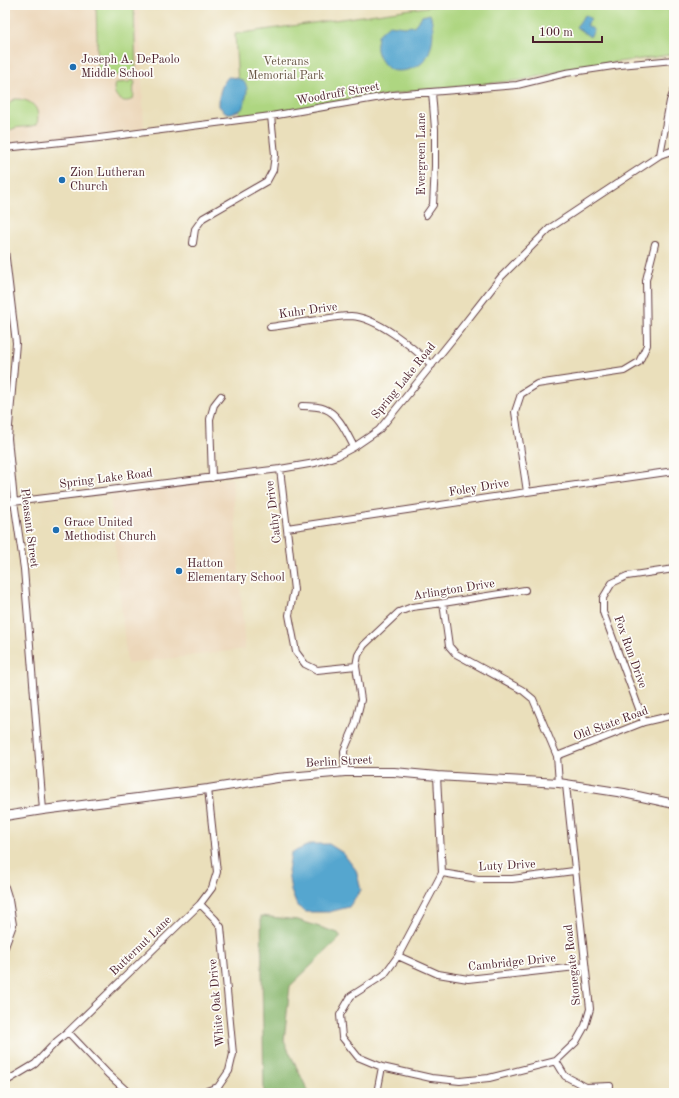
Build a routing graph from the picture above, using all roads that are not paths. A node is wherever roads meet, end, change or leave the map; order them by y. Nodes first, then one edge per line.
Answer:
1 (674, 60) edge
2 (674, 91) edge
3 (432, 92) junction
4 (271, 116) junction
5 (5, 148) edge
6 (674, 150) edge
7 (660, 155) junction
8 (426, 215) dead end
9 (193, 243) dead end
10 (655, 244) dead end
11 (5, 250) edge
12 (270, 327) dead end
13 (432, 365) junction
14 (222, 396) dead end
15 (302, 406) dead end
16 (354, 447) junction
17 (280, 469) junction
18 (674, 471) edge
19 (212, 478) junction
20 (527, 492) junction
21 (14, 501) junction
22 (5, 503) edge
23 (287, 528) junction
24 (674, 569) edge
25 (525, 590) dead end
26 (443, 603) junction
27 (356, 666) junction
28 (674, 715) edge
29 (644, 722) junction
30 (557, 756) junction
31 (345, 772) junction
32 (437, 776) junction
33 (563, 784) junction
34 (208, 789) junction
35 (674, 804) edge
36 (43, 810) junction
37 (5, 816) edge
38 (574, 871) junction
39 (442, 873) junction
40 (5, 887) edge
41 (200, 904) junction
42 (5, 947) edge
43 (398, 956) junction
44 (585, 966) junction
45 (68, 1032) junction
46 (556, 1061) junction
47 (382, 1067) junction
48 (5, 1082) edge
49 (610, 1086) dead end
50 (129, 1093) edge
51 (201, 1093) edge
52 (377, 1093) edge

1 - 3 street, Woodruff Street
2 - 7 street
3 - 4 street, Woodruff Street
3 - 8 street, Evergreen Lane
4 - 5 street, Woodruff Street
4 - 9 street
6 - 7 street, Spring Lake Road
7 - 13 street, Spring Lake Road
10 - 20 street
11 - 21 street, Pleasant Street
12 - 13 street, Kuhr Drive
13 - 16 street, Spring Lake Road
14 - 19 street
15 - 16 street
16 - 17 street, Spring Lake Road
17 - 19 street, Spring Lake Road
17 - 23 street, Cathy Drive
18 - 20 street, Foley Drive
19 - 21 street, Spring Lake Road
20 - 23 street, Foley Drive
21 - 22 street, Spring Lake Road
21 - 36 street, Pleasant Street
23 - 27 street, Cathy Drive
24 - 29 street, Fox Run Drive
25 - 26 street, Arlington Drive
26 - 27 street, Arlington Drive
26 - 30 street, Stonegate Road
27 - 31 street, Arlington Drive
28 - 29 street, Old State Road
29 - 30 street, Old State Road
30 - 33 street, Stonegate Road
31 - 32 main road, Berlin Street
31 - 34 main road, Berlin Street
32 - 33 main road, Berlin Street
32 - 39 street
33 - 35 main road, Berlin Street
33 - 38 street, Stonegate Road
34 - 36 main road, Berlin Street
34 - 41 street, Butternut Lane
36 - 37 main road, Berlin Street
38 - 39 street, Luty Drive
38 - 44 street, Stonegate Road
39 - 43 street, Stonegate Road
40 - 42 street
41 - 45 street, Butternut Lane
41 - 51 street, White Oak Drive
43 - 44 street, Cambridge Drive
43 - 47 street, Stonegate Road
44 - 46 street, Stonegate Road
45 - 48 street, Butternut Lane
45 - 50 street
46 - 47 street, Stonegate Road
46 - 49 street
47 - 52 street

